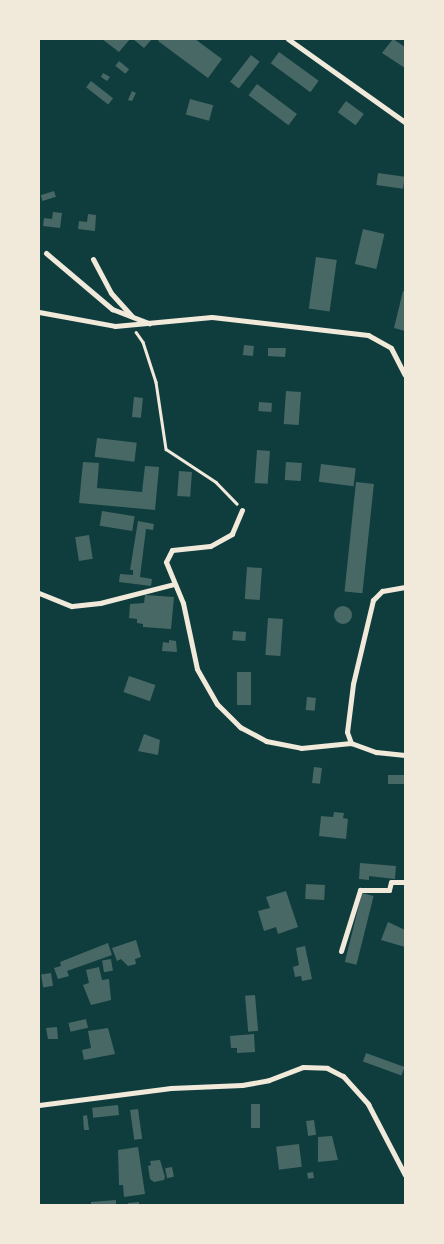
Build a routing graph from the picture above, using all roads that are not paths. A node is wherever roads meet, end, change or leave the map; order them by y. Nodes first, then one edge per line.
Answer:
1 (288, 39) edge
2 (405, 122) edge
3 (46, 253) dead end
4 (93, 259) dead end
5 (39, 312) edge
6 (132, 316) junction
7 (152, 324) junction
8 (405, 375) edge
9 (242, 510) road end
10 (174, 584) junction
11 (405, 587) edge
12 (39, 593) edge
13 (351, 743) junction
14 (405, 755) edge
15 (405, 882) edge
16 (341, 951) dead end
17 (39, 1105) edge
18 (405, 1175) edge

1 - 2 street
3 - 6 street
4 - 6 street
5 - 7 street
6 - 7 street
7 - 8 street
9 - 10 street
10 - 12 street
10 - 13 street
11 - 13 street
13 - 14 street
15 - 16 street
17 - 18 street

